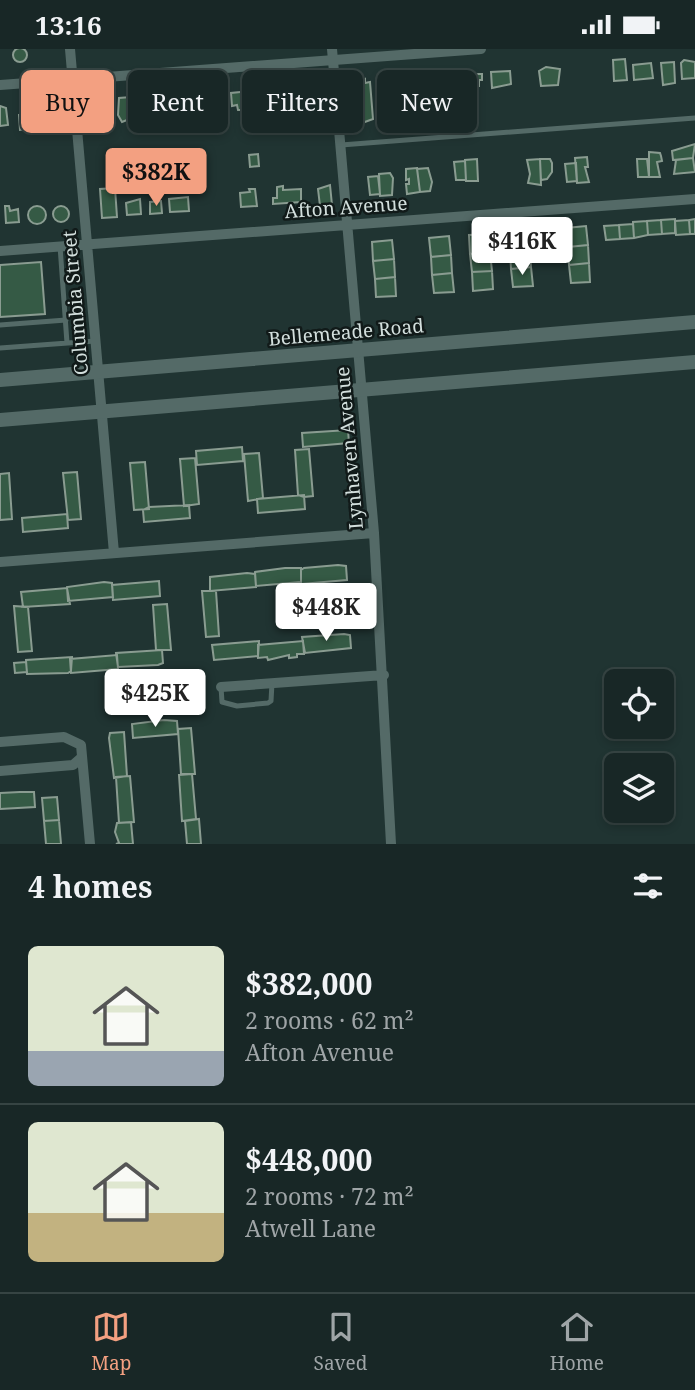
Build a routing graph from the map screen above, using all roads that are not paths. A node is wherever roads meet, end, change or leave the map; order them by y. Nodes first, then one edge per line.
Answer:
1 (70, 49) edge
2 (481, 49) edge
3 (333, 54) edge
4 (72, 70) edge
5 (114, 75) edge
6 (21, 83) edge
7 (0, 85) edge
8 (695, 118) edge
9 (78, 133) edge
10 (341, 145) junction
11 (695, 199) edge
12 (347, 225) junction
13 (87, 244) junction
14 (60, 246) junction
15 (0, 251) edge
16 (66, 320) junction
17 (695, 322) edge
18 (0, 325) edge
19 (97, 341) junction
20 (67, 343) junction
21 (0, 348) edge
22 (359, 350) junction
23 (695, 362) edge
24 (100, 372) junction
25 (0, 380) edge
26 (362, 389) junction
27 (103, 411) junction
28 (0, 419) edge
29 (374, 533) junction
30 (114, 553) junction
31 (0, 562) edge
32 (384, 675) junction
33 (272, 683) junction
34 (221, 687) joint
35 (0, 742) edge
36 (81, 758) junction
37 (0, 771) edge
38 (90, 844) edge
39 (391, 844) edge

1 - 4 street, Columbia Street
2 - 3 street
3 - 5 street
3 - 10 street, Lynhaven Avenue
6 - 7 street
8 - 10 lane
9 - 13 street, Columbia Street
10 - 12 street, Lynhaven Avenue
11 - 12 street, Afton Avenue
12 - 13 street, Afton Avenue
12 - 22 street, Lynhaven Avenue
13 - 14 street, Afton Avenue
13 - 19 street, Columbia Street
14 - 15 street, Afton Avenue
14 - 16 lane
16 - 18 lane
16 - 20 lane
17 - 22 main road, Bellemeade Road
19 - 20 lane
19 - 24 street, Columbia Street
20 - 21 lane
22 - 24 main road, Bellemeade Road
22 - 26 street, Lynhaven Avenue
23 - 26 main road
24 - 25 main road, Bellemeade Road
24 - 27 street, Columbia Street
26 - 27 main road
26 - 29 street, Lynhaven Avenue
27 - 28 main road
27 - 30 street, Columbia Street
29 - 30 street
29 - 32 street, Lynhaven Avenue
30 - 31 street
32 - 33 street
32 - 39 street, Lynhaven Avenue
33 - 34 street
33 - 34 lane
35 - 36 street
36 - 37 street
36 - 38 street

